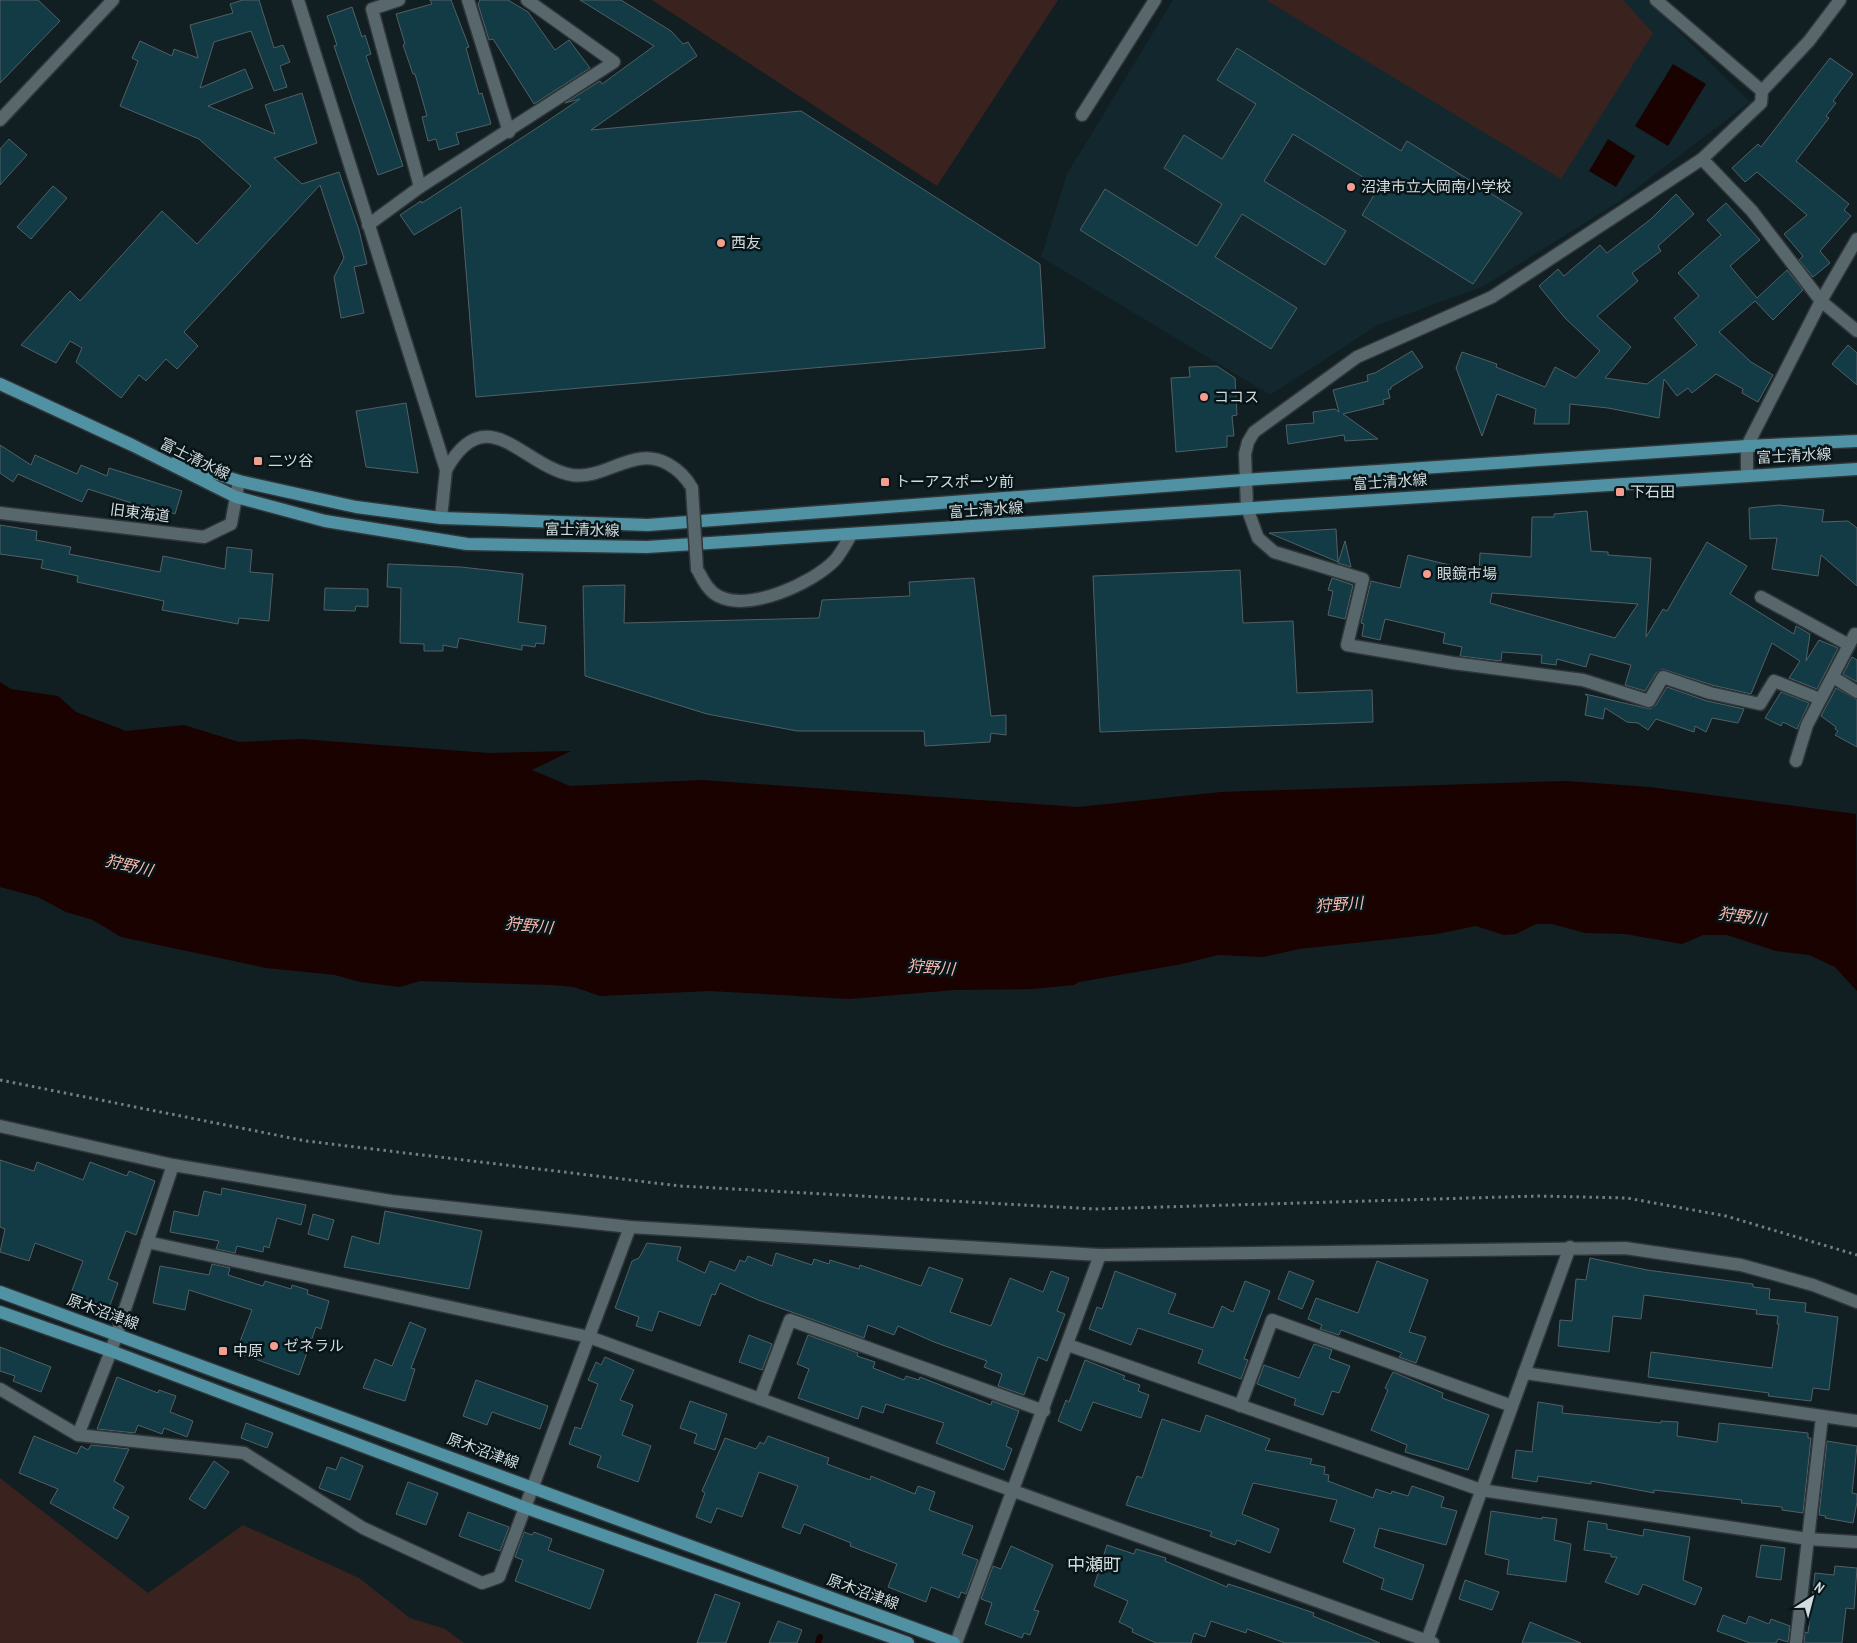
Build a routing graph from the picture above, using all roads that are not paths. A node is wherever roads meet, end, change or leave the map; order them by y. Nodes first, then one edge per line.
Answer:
1 (112, 0) edge
2 (298, 0) edge
3 (399, 0) edge
4 (468, 0) edge
5 (527, 0) edge
6 (1155, 0) edge
7 (1656, 0) edge
8 (1840, 0) edge
9 (1762, 91) junction
10 (1082, 115) dead end
11 (0, 120) edge
12 (509, 132) junction
13 (1702, 159) junction
14 (420, 187) junction
15 (368, 225) junction
16 (1857, 239) edge
17 (1821, 301) junction
18 (1857, 331) edge
19 (0, 384) edge
20 (1857, 441) edge
21 (132, 445) junction
22 (1747, 446) junction
23 (1857, 469) edge
24 (446, 470) junction
25 (1747, 474) junction
26 (1244, 480) junction
27 (239, 481) junction
28 (236, 497) junction
29 (1247, 508) junction
30 (0, 512) edge
31 (441, 518) junction
32 (851, 535) junction
33 (1761, 597) dead end
34 (1856, 633) edge
35 (1849, 645) junction
36 (1833, 677) junction
37 (1857, 692) edge
38 (1820, 699) junction
39 (1796, 761) dead end
40 (0, 1126) edge
41 (173, 1165) junction
42 (630, 1227) junction
43 (147, 1242) junction
44 (1570, 1247) junction
45 (1100, 1255) junction
46 (0, 1292) edge
47 (1857, 1302) edge
48 (0, 1312) edge
49 (116, 1334) junction
50 (589, 1337) junction
51 (1068, 1345) junction
52 (111, 1351) junction
53 (1524, 1373) junction
54 (0, 1389) edge
55 (760, 1399) junction
56 (1240, 1406) junction
57 (1512, 1406) junction
58 (1044, 1411) junction
59 (1822, 1417) junction
60 (1857, 1422) edge
61 (78, 1435) junction
62 (533, 1487) junction
63 (1481, 1490) junction
64 (1014, 1492) junction
65 (526, 1508) junction
66 (1808, 1539) junction
67 (1857, 1542) edge
68 (1428, 1642) edge
69 (908, 1643) edge
70 (955, 1643) edge
71 (1796, 1643) edge

1 - 11 street
2 - 15 street
3 - 14 street
4 - 12 street
5 - 12 street
6 - 10 street
7 - 9 street
8 - 9 street
9 - 13 street
12 - 14 street
13 - 17 street
13 - 26 street
14 - 15 street
15 - 24 street
16 - 17 street
17 - 18 street
17 - 22 street
19 - 21 main road, 富士清水線
20 - 22 main road, 富士清水線
21 - 27 main road, 富士清水線
21 - 28 main road, 富士清水線
22 - 25 street
22 - 26 main road, 富士清水線
23 - 25 main road, 富士清水線
24 - 31 street
24 - 32 street, bridge
25 - 29 main road, 富士清水線
26 - 29 street
26 - 31 main road, 富士清水線
27 - 28 street, 旧東海道
27 - 31 main road, 富士清水線
28 - 30 street, 旧東海道
28 - 32 main road, 富士清水線
29 - 32 main road, 富士清水線
29 - 38 street
33 - 35 street
34 - 35 street
35 - 36 street
36 - 37 street
36 - 38 street
38 - 39 street
40 - 41 street
41 - 42 street
41 - 43 street
42 - 45 street
42 - 50 street
43 - 49 street
43 - 50 street
44 - 45 street
44 - 47 street
44 - 53 street
45 - 51 street
46 - 49 main road, 原木沼津線
48 - 52 main road
49 - 52 street
49 - 62 main road, 原木沼津線
50 - 55 street
50 - 62 street
51 - 56 street
51 - 58 street
52 - 61 street
52 - 65 main road
53 - 57 street
53 - 59 street
54 - 61 street
55 - 58 street
55 - 64 street
56 - 57 street
56 - 63 street
57 - 63 street
58 - 64 street
59 - 60 street
59 - 66 street
61 - 65 street
62 - 65 street
62 - 70 main road, 原木沼津線
63 - 66 street
63 - 68 street
64 - 68 street
64 - 70 street
65 - 69 main road
66 - 67 street
66 - 71 street

